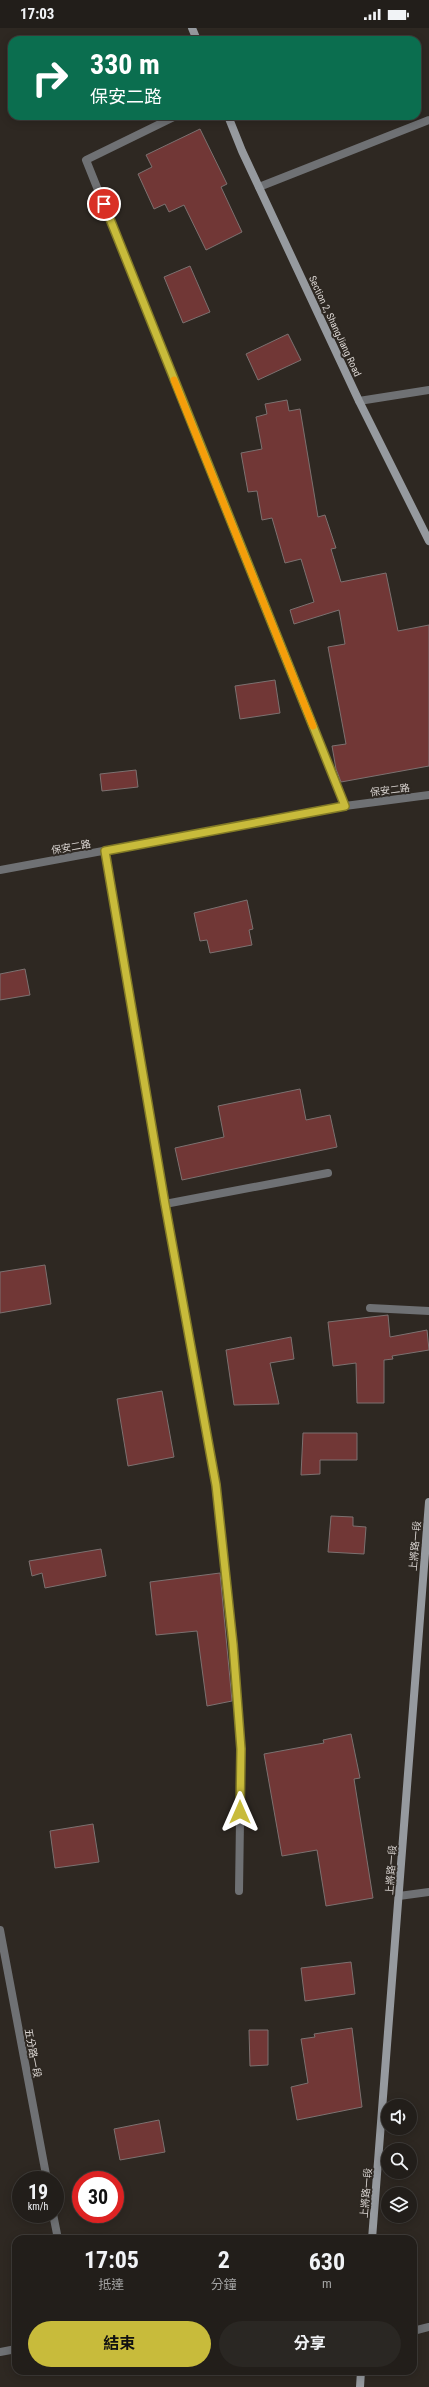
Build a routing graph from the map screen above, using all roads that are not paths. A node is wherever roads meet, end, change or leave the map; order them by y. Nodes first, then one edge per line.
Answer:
1 (168, 120) edge
2 (230, 120) edge
3 (429, 120) edge
4 (258, 187) junction
5 (429, 390) edge
6 (359, 401) junction
7 (429, 541) edge
8 (429, 795) edge
9 (345, 806) junction
10 (105, 851) junction
11 (0, 870) edge
12 (328, 1173) dead end
13 (165, 1204) junction
14 (370, 1308) dead end
15 (429, 1311) edge
16 (429, 1502) edge
17 (427, 1559) edge
18 (239, 1891) dead end
19 (429, 1892) edge
20 (399, 1896) junction
21 (0, 1930) edge
22 (45, 2171) edge
23 (55, 2223) edge
24 (57, 2235) edge
25 (372, 2235) edge
26 (429, 2327) edge
27 (417, 2330) edge
28 (12, 2350) edge
29 (0, 2352) edge
30 (361, 2375) edge
31 (360, 2387) edge

1 - 9 street
2 - 4 main road, Section 2, ShangJiang Road
3 - 4 street
4 - 6 main road, Section 2, ShangJiang Road
5 - 6 street
6 - 7 main road, Section 2, ShangJiang Road
8 - 9 street, 保安二路
9 - 10 street, 保安二路
10 - 11 street, 保安二路
10 - 13 street
12 - 13 street
13 - 18 street
14 - 15 street
16 - 17 main road, 上將路一段
17 - 20 main road, 上將路一段
19 - 20 street
20 - 25 main road, 上將路一段
21 - 22 street, 五分路一段
23 - 24 street
26 - 27 street
28 - 29 street
30 - 31 main road

